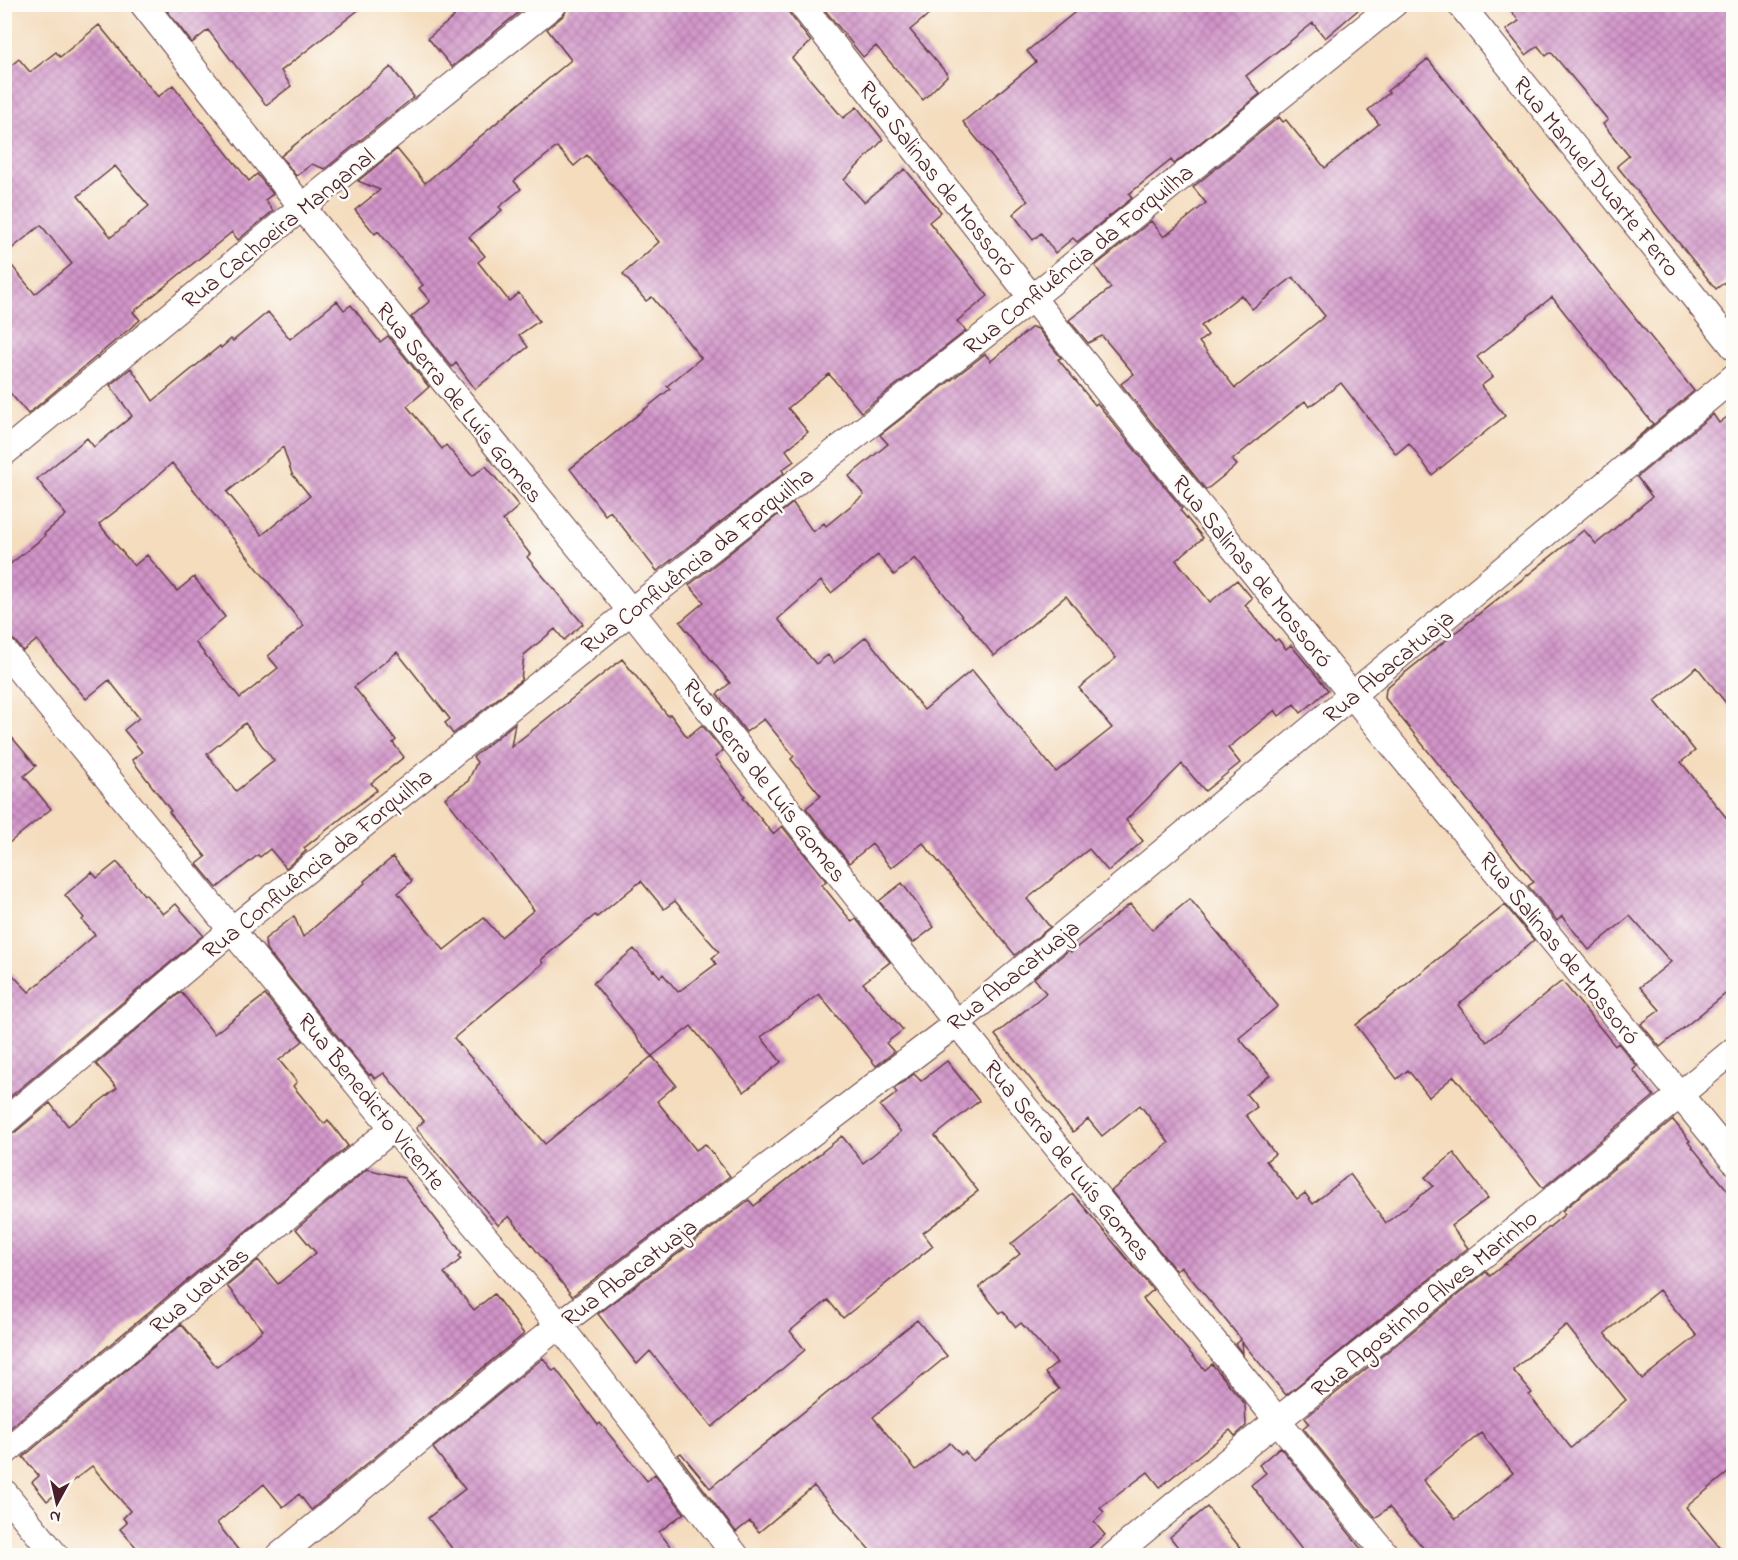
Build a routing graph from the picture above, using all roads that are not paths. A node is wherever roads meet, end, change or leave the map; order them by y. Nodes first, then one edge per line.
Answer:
1 (143, 4) edge
2 (554, 4) edge
3 (801, 4) edge
4 (1394, 4) edge
5 (1460, 4) edge
6 (302, 207) junction
7 (1032, 298) junction
8 (1734, 347) edge
9 (1734, 377) edge
10 (4, 453) edge
11 (631, 611) junction
12 (4, 651) edge
13 (1353, 694) junction
14 (233, 929) junction
15 (957, 1023) junction
16 (1734, 1050) edge
17 (1679, 1094) junction
18 (4, 1122) edge
19 (393, 1128) junction
20 (1734, 1161) edge
21 (559, 1325) junction
22 (1278, 1419) junction
23 (4, 1453) edge
24 (4, 1492) edge
25 (56, 1556) edge
26 (279, 1556) edge
27 (736, 1556) edge
28 (1113, 1556) edge
29 (1387, 1556) edge

1 - 6 street, Rua Serra de Luís Gomes
2 - 6 street, Rua Cachoeira Manganal
3 - 7 street, Rua Salinas de Mossoró
4 - 7 street, Rua Confluência da Forquilha
5 - 8 street, Rua Manuel Duarte Ferro
6 - 10 street, Rua Cachoeira Manganal
6 - 11 street, Rua Serra de Luís Gomes
7 - 11 street, Rua Confluência da Forquilha
7 - 13 street, Rua Salinas de Mossoró
9 - 13 street, Rua Abacatuaja
11 - 14 street, Rua Confluência da Forquilha
11 - 15 street, Rua Serra de Luís Gomes
12 - 14 street, Rua Benedicto Vicente
13 - 15 street, Rua Abacatuaja
13 - 17 street, Rua Salinas de Mossoró
14 - 18 street, Rua Confluência da Forquilha
14 - 19 street, Rua Benedicto Vicente
15 - 21 street, Rua Abacatuaja
15 - 22 street, Rua Serra de Luís Gomes
16 - 17 street, Rua Agostinho Alves Marinho
17 - 20 street, Rua Salinas de Mossoró
17 - 22 street, Rua Agostinho Alves Marinho
19 - 21 street, Rua Benedicto Vicente
19 - 23 street, Rua Uautas
21 - 26 street, Rua Abacatuaja
21 - 27 street, Rua Benedicto Vicente
22 - 28 street, Rua Agostinho Alves Marinho
22 - 29 street, Rua Serra de Luís Gomes
24 - 25 street

